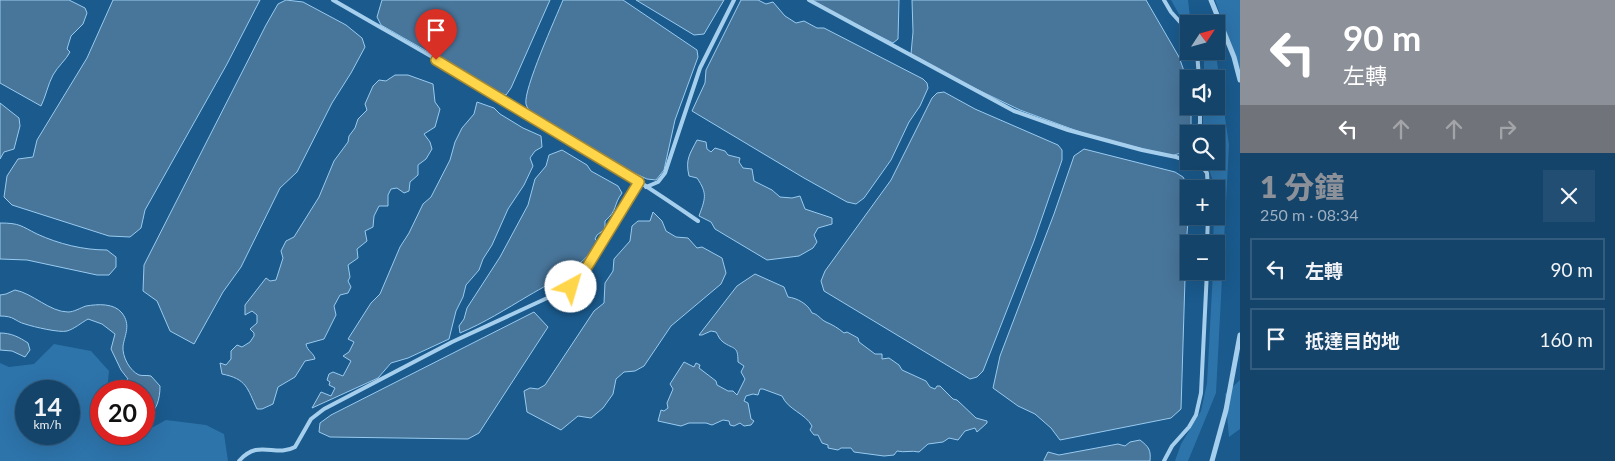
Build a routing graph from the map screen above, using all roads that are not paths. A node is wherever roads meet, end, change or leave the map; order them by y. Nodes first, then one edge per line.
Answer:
1 (333, 0) edge
2 (734, 0) edge
3 (808, 0) edge
4 (1164, 0) edge
5 (1211, 0) edge
6 (1180, 22) edge
7 (1240, 80) edge
8 (1180, 159) edge
9 (639, 182) junction
10 (646, 186) junction
11 (698, 221) dead end
12 (1207, 280) edge
13 (1240, 335) edge
14 (239, 461) edge
15 (1164, 461) edge
16 (1212, 461) edge

1 - 9 lane
2 - 10 lane
3 - 8 lane
4 - 6 lane
5 - 7 street
9 - 10 lane
9 - 14 lane
10 - 11 lane
12 - 15 lane
13 - 16 street

